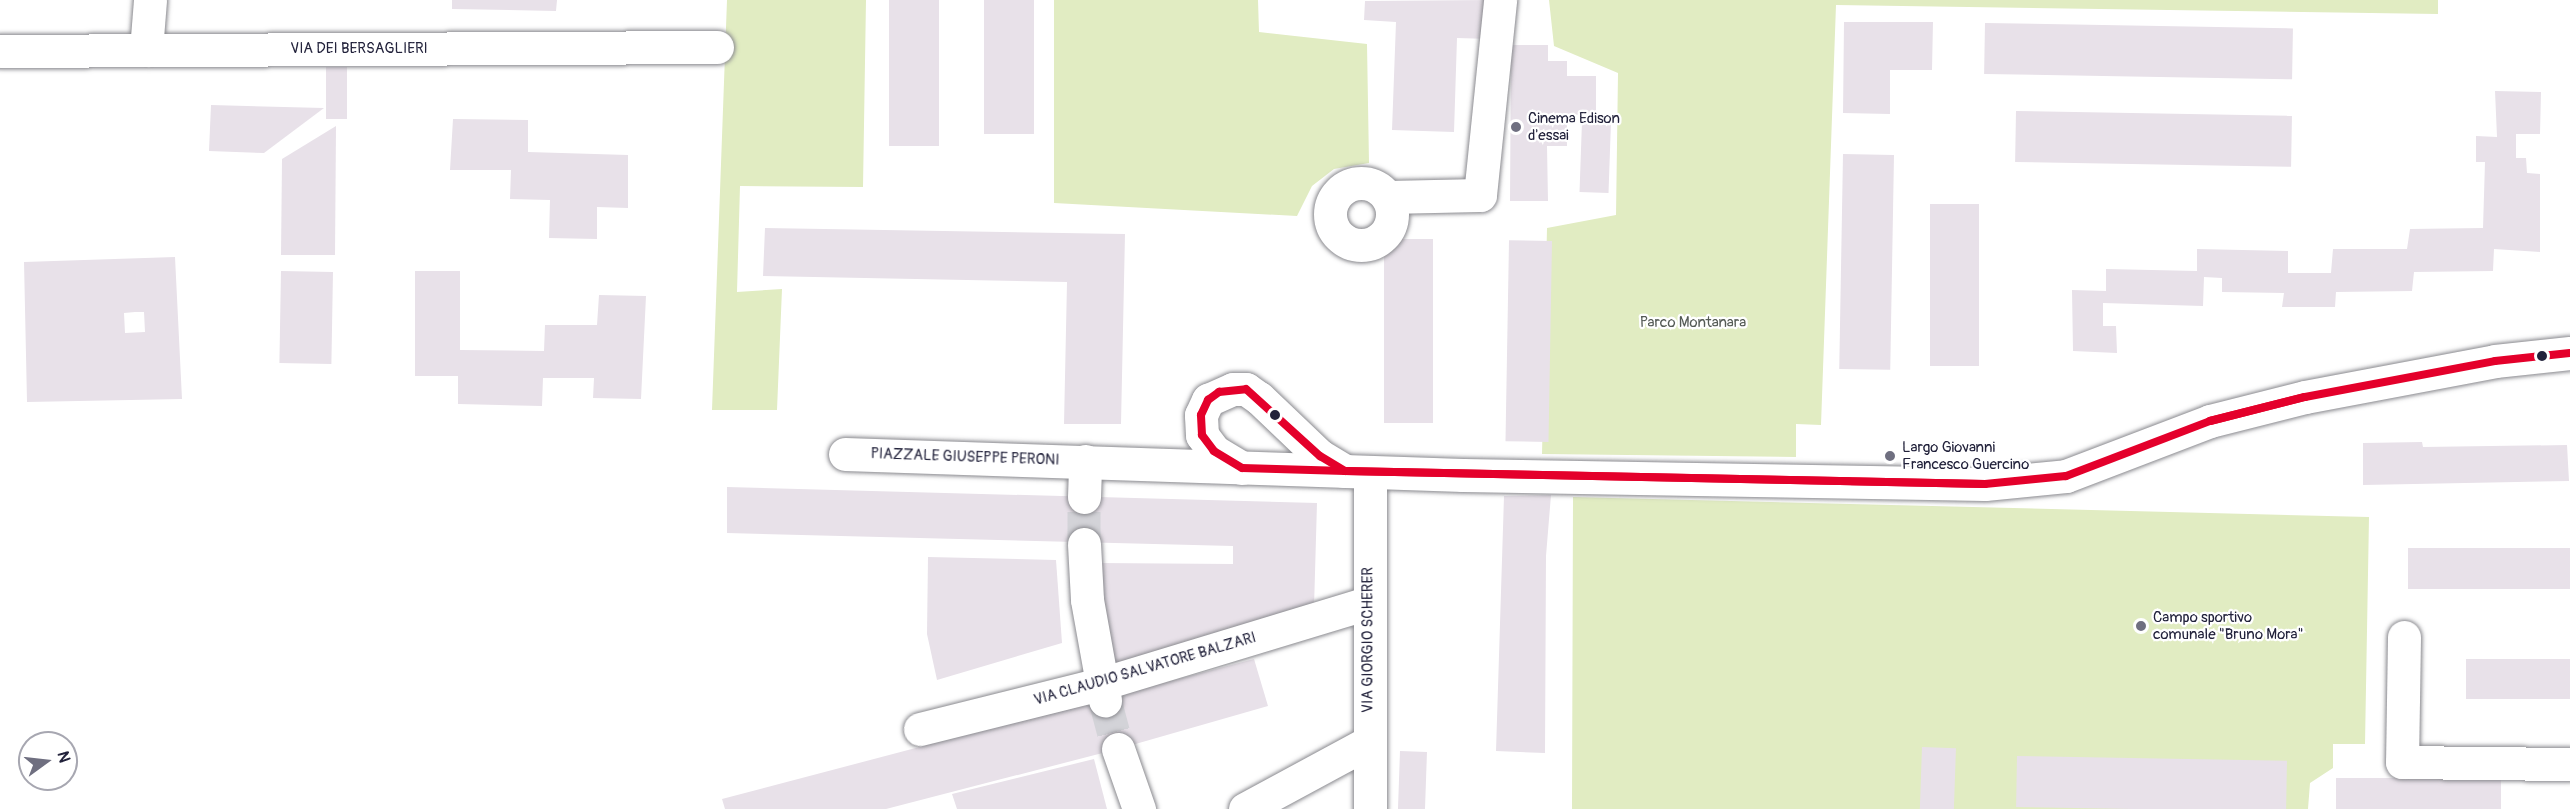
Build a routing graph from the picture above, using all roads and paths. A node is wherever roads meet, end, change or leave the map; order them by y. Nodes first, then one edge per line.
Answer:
1 (150, 0) edge
2 (1500, 0) edge
3 (717, 47) dead end
4 (146, 50) junction
5 (0, 51) edge
6 (1388, 197) dead end
7 (2570, 353) edge
8 (846, 454) dead end
9 (1085, 461) junction
10 (1242, 468) junction
11 (1358, 471) junction
12 (1084, 497) tunnel mouth
13 (1084, 544) tunnel mouth
14 (1368, 603) junction
15 (2404, 637) dead end
16 (1103, 692) junction
17 (920, 729) dead end
18 (1369, 742) junction
19 (1118, 748) tunnel mouth
20 (2570, 764) edge
21 (1139, 809) edge
22 (1245, 809) edge
23 (1370, 809) edge

1 - 4 street
2 - 6 street
3 - 4 street, VIA DEI BERSAGLIERI
4 - 5 street, VIA DEI BERSAGLIERI
7 - 11 street, PIAZZALE GIUSEPPE PERONI
8 - 9 street, PIAZZALE GIUSEPPE PERONI
9 - 10 street, PIAZZALE GIUSEPPE PERONI
9 - 12 street
10 - 11 street, PIAZZALE GIUSEPPE PERONI
10 - 11 street
11 - 14 street, VIA GIORGIO SCHERER
13 - 16 street
14 - 16 street, VIA CLAUDIO SALVATORE BALZARI
14 - 18 street, VIA GIORGIO SCHERER
15 - 20 street
16 - 17 street, VIA CLAUDIO SALVATORE BALZARI
18 - 22 street
18 - 23 street, VIA GIORGIO SCHERER
19 - 21 street

